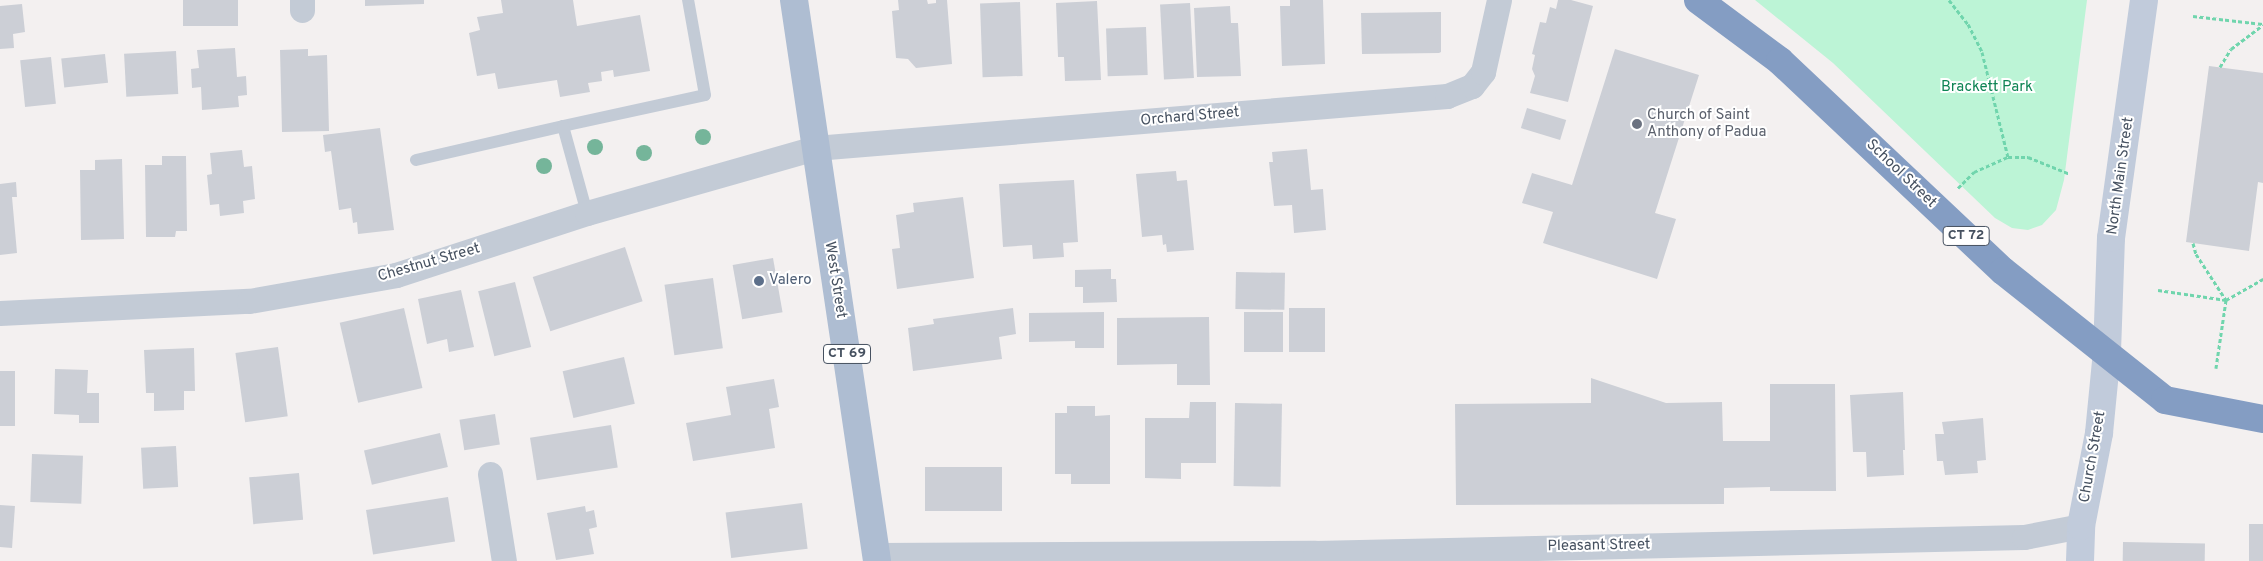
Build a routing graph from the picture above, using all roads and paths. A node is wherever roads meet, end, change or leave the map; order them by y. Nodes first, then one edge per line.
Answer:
1 (688, 0) edge
2 (794, 0) edge
3 (1499, 0) edge
4 (1698, 0) edge
5 (1949, 0) edge
6 (2144, 0) edge
7 (2193, 16) dead end
8 (2263, 24) edge
9 (2220, 67) dead end
10 (563, 126) junction
11 (816, 148) junction
12 (2008, 158) junction
13 (416, 160) dead end
14 (2070, 174) dead end
15 (1956, 190) dead end
16 (587, 213) junction
17 (2193, 244) dead end
18 (2263, 279) edge
19 (2158, 290) dead end
20 (2226, 300) junction
21 (0, 313) edge
22 (2107, 352) junction
23 (2216, 368) dead end
24 (2263, 419) edge
25 (490, 474) dead end
26 (2081, 526) junction
27 (877, 558) edge
28 (504, 561) edge
29 (2080, 561) edge

1 - 10 lane
2 - 11 main road, West Street / CT 69
3 - 11 street, Orchard Street
4 - 22 highway, School Street / CT 72
5 - 12 path
6 - 22 street, North Main Street
7 - 8 path
8 - 9 path
10 - 13 lane
10 - 16 lane
11 - 16 street, Chestnut Street
11 - 27 main road, West Street / CT 69
12 - 14 path
12 - 15 path
16 - 21 street, Chestnut Street
17 - 20 path
18 - 20 path
19 - 20 path
20 - 23 path
22 - 24 highway, School Street / CT 72
22 - 26 street, Church Street
25 - 28 street
26 - 27 street, Pleasant Street
26 - 29 street, Church Street

